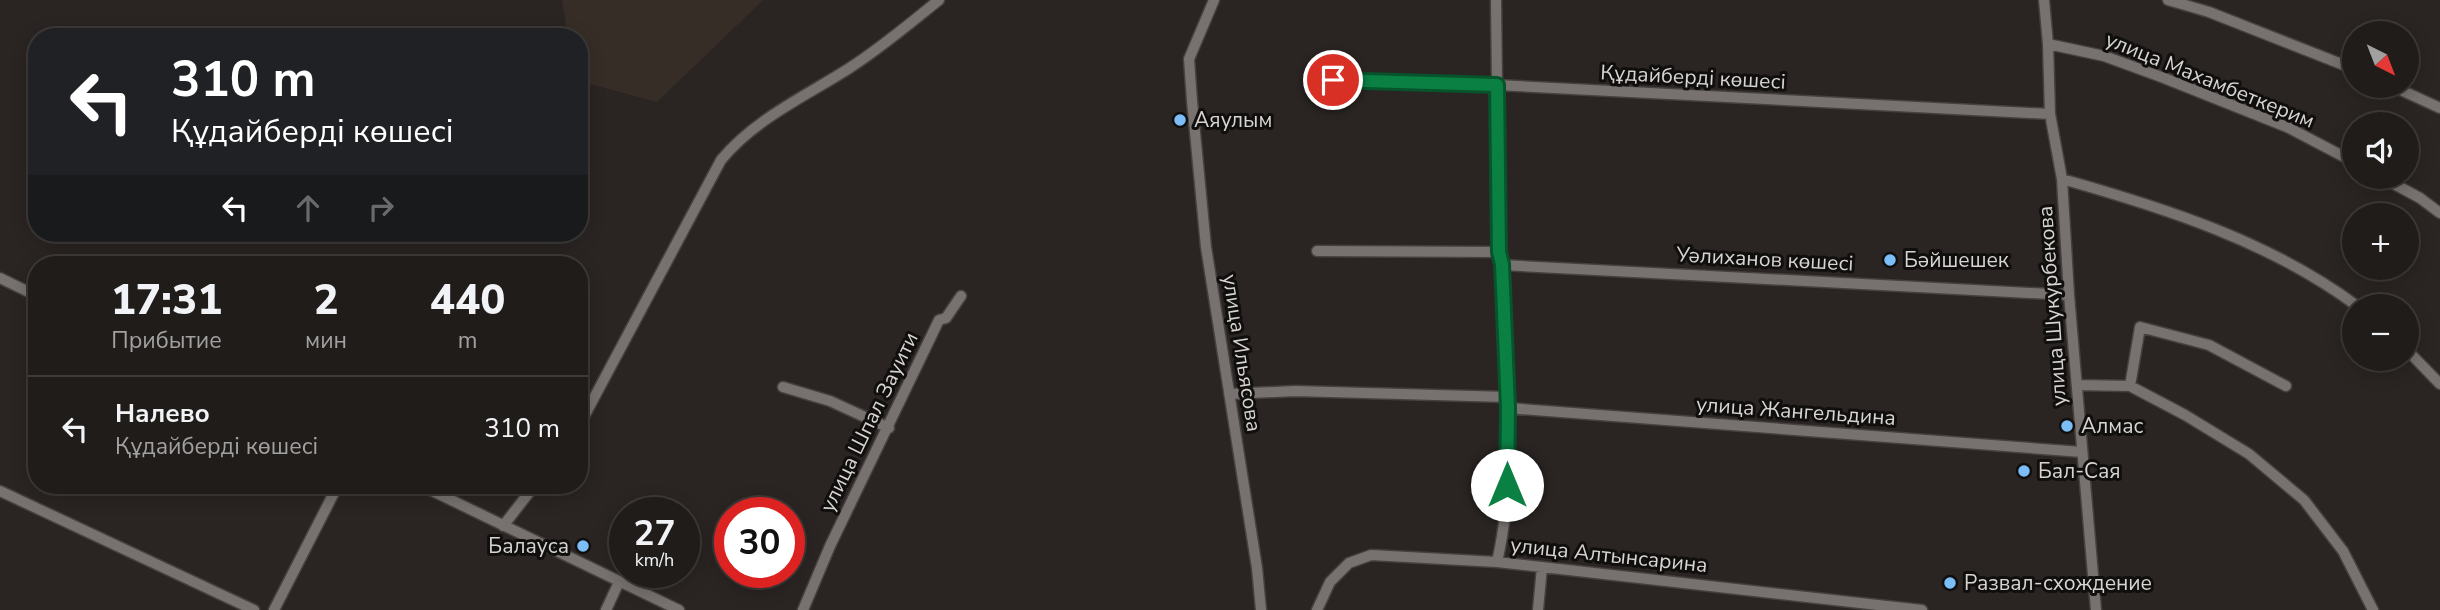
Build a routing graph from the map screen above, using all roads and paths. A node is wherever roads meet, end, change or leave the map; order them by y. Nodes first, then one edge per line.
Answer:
1 (939, 0) edge
2 (1214, 0) edge
3 (1496, 0) edge
4 (2044, 0) edge
5 (2168, 0) edge
6 (2048, 44) junction
7 (2342, 64) edge
8 (1333, 80) dead end
9 (1497, 85) junction
10 (2418, 98) edge
11 (2440, 108) edge
12 (2050, 114) junction
13 (2342, 156) edge
14 (2062, 179) junction
15 (2403, 189) edge
16 (2440, 213) edge
17 (1317, 251) dead end
18 (1499, 252) junction
19 (1502, 264) junction
20 (0, 278) edge
21 (28, 292) edge
22 (2069, 295) junction
23 (2342, 295) edge
24 (961, 296) dead end
25 (2419, 362) edge
26 (2440, 384) edge
27 (2077, 385) junction
28 (2130, 386) junction
29 (2286, 386) dead end
30 (783, 387) dead end
31 (1229, 394) junction
32 (1507, 402) junction
33 (588, 409) edge
34 (888, 428) junction
35 (2082, 452) junction
36 (0, 491) edge
37 (333, 494) edge
38 (438, 494) edge
39 (528, 494) edge
40 (503, 526) junction
41 (1497, 562) junction
42 (1542, 567) junction
43 (609, 578) edge
44 (615, 588) edge
45 (631, 588) edge
46 (254, 610) edge
47 (274, 610) edge
48 (606, 610) edge
49 (679, 610) edge
50 (803, 610) edge
51 (1261, 610) edge
52 (1317, 610) edge
53 (1538, 610) edge
54 (1922, 610) edge
55 (2096, 610) edge
56 (2373, 610) edge

1 - 33 street
2 - 31 street, улица Ильясова
3 - 9 street
4 - 6 street, улица Шукурбекова
5 - 7 street
6 - 12 street, улица Шукурбекова
6 - 13 street, улица Махамбеткерим
8 - 9 street, Құдайберді көшесі
9 - 12 street, Құдайберді көшесі
9 - 18 street
10 - 11 street
12 - 14 street, улица Шукурбекова
14 - 22 street, улица Шукурбекова
14 - 23 street
15 - 16 street
17 - 18 street
18 - 19 street
19 - 22 street, Уәлиханов көшесі
19 - 32 street
20 - 21 street
22 - 27 street, улица Шукурбекова
24 - 34 street, улица Шпал Зауити
25 - 26 street
27 - 28 street
27 - 35 street, улица Шукурбекова
28 - 29 street
28 - 56 street
30 - 34 street
31 - 32 street, улица Жангельдина
31 - 51 street, улица Ильясова
32 - 35 street, улица Жангельдина
32 - 41 street
34 - 50 street, улица Шпал Зауити
35 - 55 street, улица Шукурбекова
36 - 46 street
37 - 47 street
38 - 40 street
39 - 40 street
40 - 43 street
41 - 42 street, улица Алтынсарина
41 - 52 street, улица Алтынсарина
42 - 53 street
42 - 54 street, улица Алтынсарина
44 - 48 street
45 - 49 street

